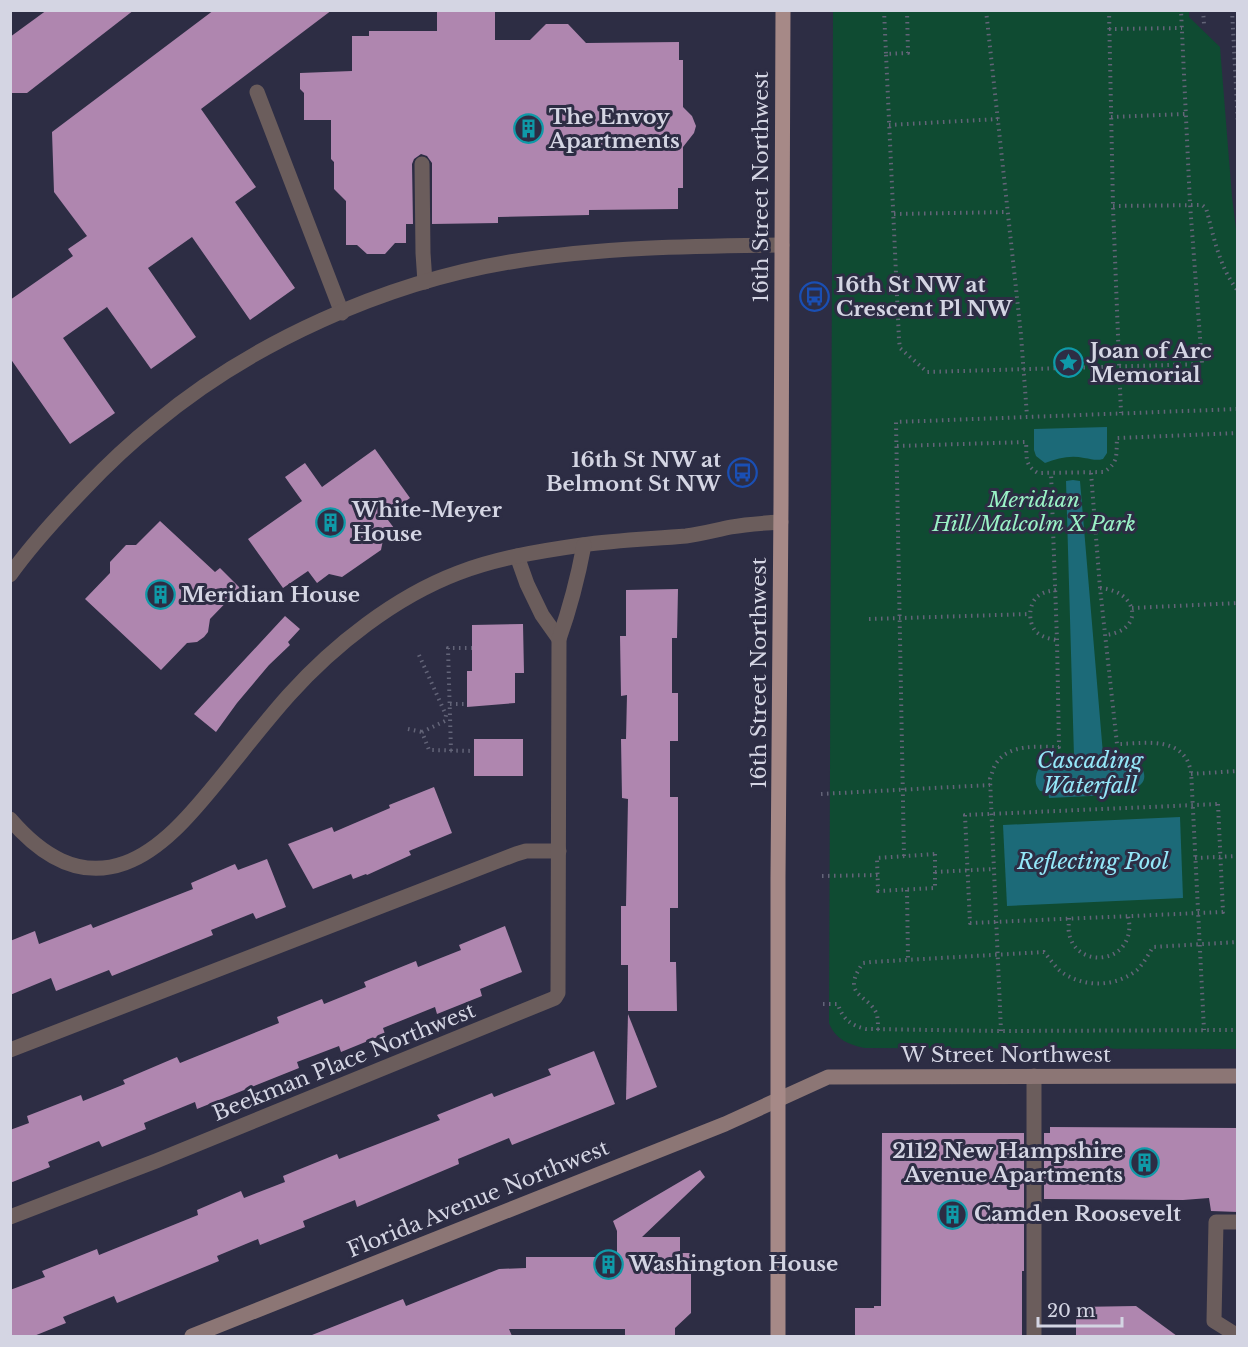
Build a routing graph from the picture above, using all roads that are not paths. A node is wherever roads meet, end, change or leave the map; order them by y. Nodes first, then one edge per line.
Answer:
1 (783, 10) edge
2 (257, 92) dead end
3 (422, 165) dead end
4 (782, 245) junction
5 (425, 282) junction
6 (342, 313) junction
7 (781, 522) junction
8 (584, 545) junction
9 (518, 556) junction
10 (10, 575) edge
11 (559, 639) junction
12 (10, 819) edge
13 (559, 851) junction
14 (10, 1050) edge
15 (1034, 1076) junction
16 (1238, 1076) edge
17 (779, 1098) junction
18 (10, 1217) edge
19 (1238, 1222) edge
20 (192, 1336) edge
21 (778, 1336) edge
22 (1034, 1336) edge
23 (1238, 1336) edge

1 - 4 main road, 16th Street Northwest
2 - 6 street
3 - 5 street
4 - 5 street
4 - 7 main road, 16th Street Northwest
5 - 6 street
6 - 10 street
7 - 8 street
7 - 17 main road, 16th Street Northwest
8 - 9 street
8 - 11 street, Beekman Place Northwest
9 - 11 street
9 - 12 street
11 - 13 street, Beekman Place Northwest
13 - 14 street
13 - 18 street, Beekman Place Northwest
15 - 16 main road, W Street Northwest
15 - 17 main road, W Street Northwest
15 - 22 street
17 - 20 main road, Florida Avenue Northwest
17 - 21 main road, 16th Street Northwest
19 - 23 street

